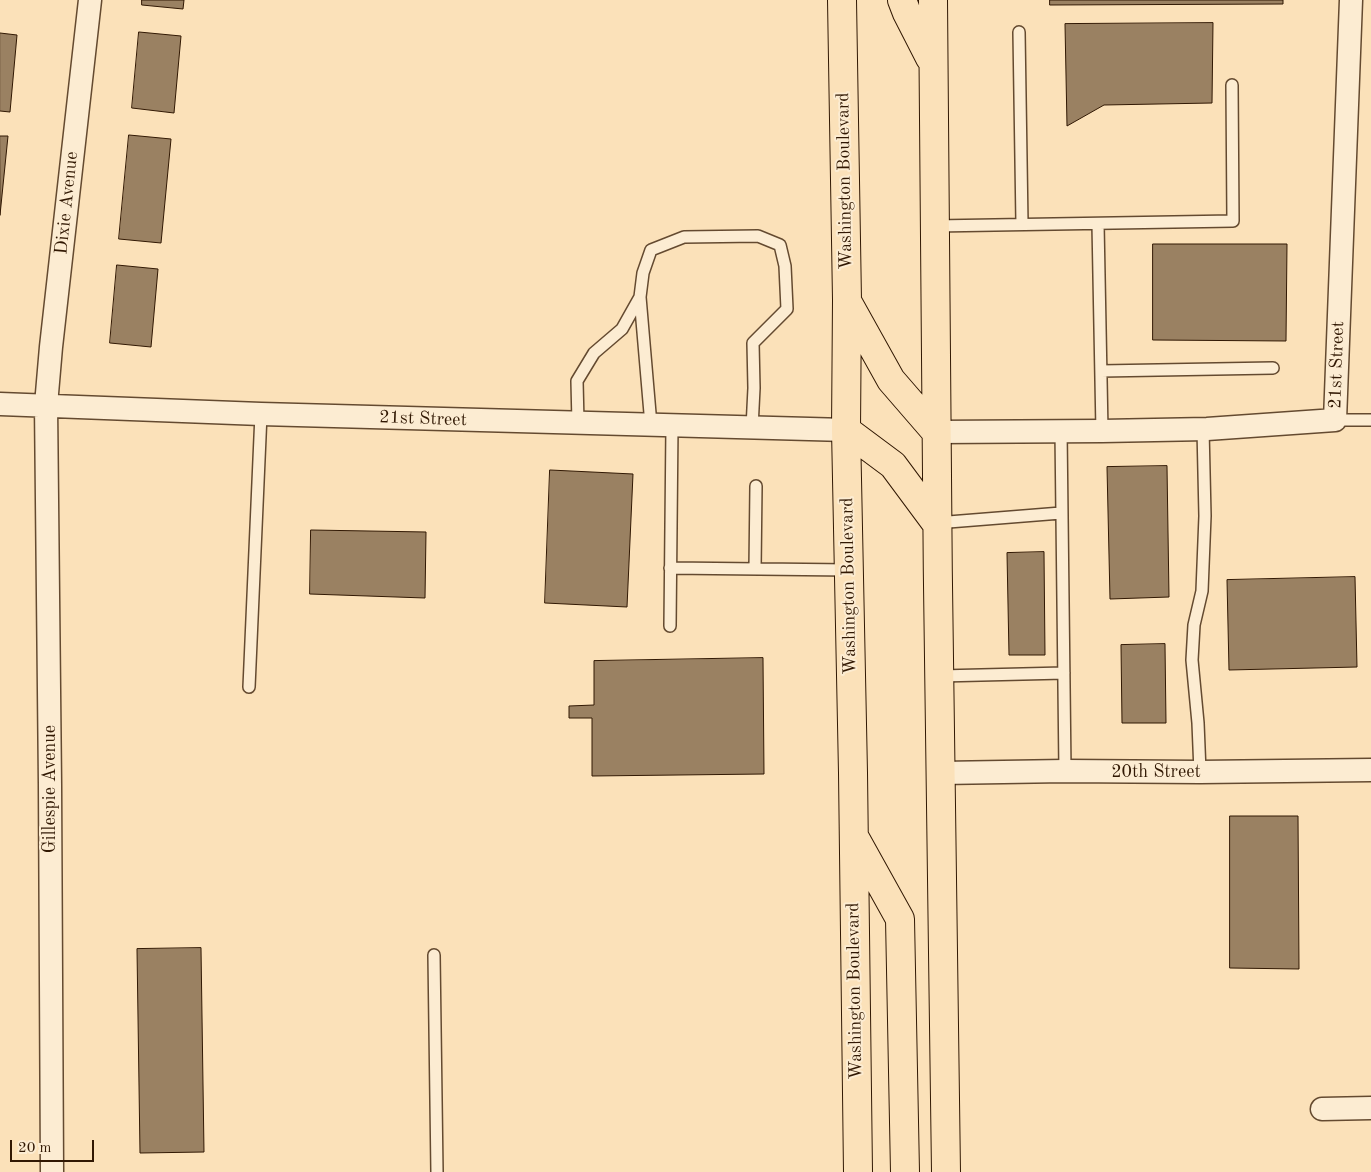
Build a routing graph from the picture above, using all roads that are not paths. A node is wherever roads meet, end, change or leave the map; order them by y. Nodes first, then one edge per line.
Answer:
1 (90, 0) edge
2 (842, 0) edge
3 (902, 0) edge
4 (933, 0) edge
5 (1351, 0) edge
6 (1019, 32) dead end
7 (933, 64) junction
8 (1232, 86) dead end
9 (1022, 224) junction
10 (1098, 224) junction
11 (935, 226) junction
12 (640, 297) junction
13 (846, 300) junction
14 (1273, 368) dead end
15 (1102, 372) junction
16 (0, 404) edge
17 (46, 405) junction
18 (261, 414) junction
19 (1335, 420) junction
20 (1371, 420) edge
21 (578, 423) junction
22 (662, 425) junction
23 (752, 428) junction
24 (1203, 429) junction
25 (846, 430) junction
26 (1061, 431) junction
27 (1102, 431) junction
28 (936, 432) junction
29 (756, 486) dead end
30 (1062, 513) junction
31 (936, 523) junction
32 (670, 568) junction
33 (754, 569) junction
34 (849, 570) junction
35 (670, 626) dead end
36 (1064, 673) junction
37 (940, 676) junction
38 (249, 687) dead end
39 (1371, 770) edge
40 (1065, 771) junction
41 (1200, 772) junction
42 (941, 773) junction
43 (854, 834) junction
44 (434, 955) dead end
45 (1371, 1108) edge
46 (1322, 1109) dead end
47 (52, 1172) edge
48 (437, 1172) edge
49 (858, 1172) edge
50 (905, 1172) edge
51 (946, 1172) edge

1 - 17 street, Dixie Avenue
2 - 13 main road, Washington Boulevard
3 - 7 main road
4 - 7 main road
5 - 19 street, 21st Street
6 - 9 lane
7 - 11 main road
8 - 10 lane
9 - 10 lane
9 - 11 lane
10 - 15 lane
11 - 28 main road
12 - 21 lane
12 - 22 lane
12 - 23 lane
13 - 25 main road, Washington Boulevard
13 - 28 main road
14 - 15 lane
15 - 27 lane
16 - 17 street, 21st Street
17 - 18 street, 21st Street
17 - 47 street, Gillespie Avenue
18 - 21 street, 21st Street
18 - 38 lane
19 - 20 lane
19 - 24 street, 21st Street
21 - 22 street, 21st Street
22 - 23 street, 21st Street
22 - 32 lane
23 - 25 street, 21st Street
24 - 27 street, 21st Street
24 - 41 lane
25 - 31 main road
25 - 34 main road, Washington Boulevard
26 - 27 street, 21st Street
26 - 28 street, 21st Street
26 - 30 lane
28 - 31 main road
29 - 33 lane
30 - 31 lane
30 - 36 lane
31 - 37 main road
32 - 33 lane
32 - 35 lane
33 - 34 lane
34 - 43 main road, Washington Boulevard
36 - 37 lane
36 - 40 lane
37 - 42 main road
39 - 41 street, 20th Street
40 - 41 street, 20th Street
40 - 42 street, 20th Street
42 - 51 main road
43 - 49 main road, Washington Boulevard
43 - 50 main road
44 - 48 lane
45 - 46 street

